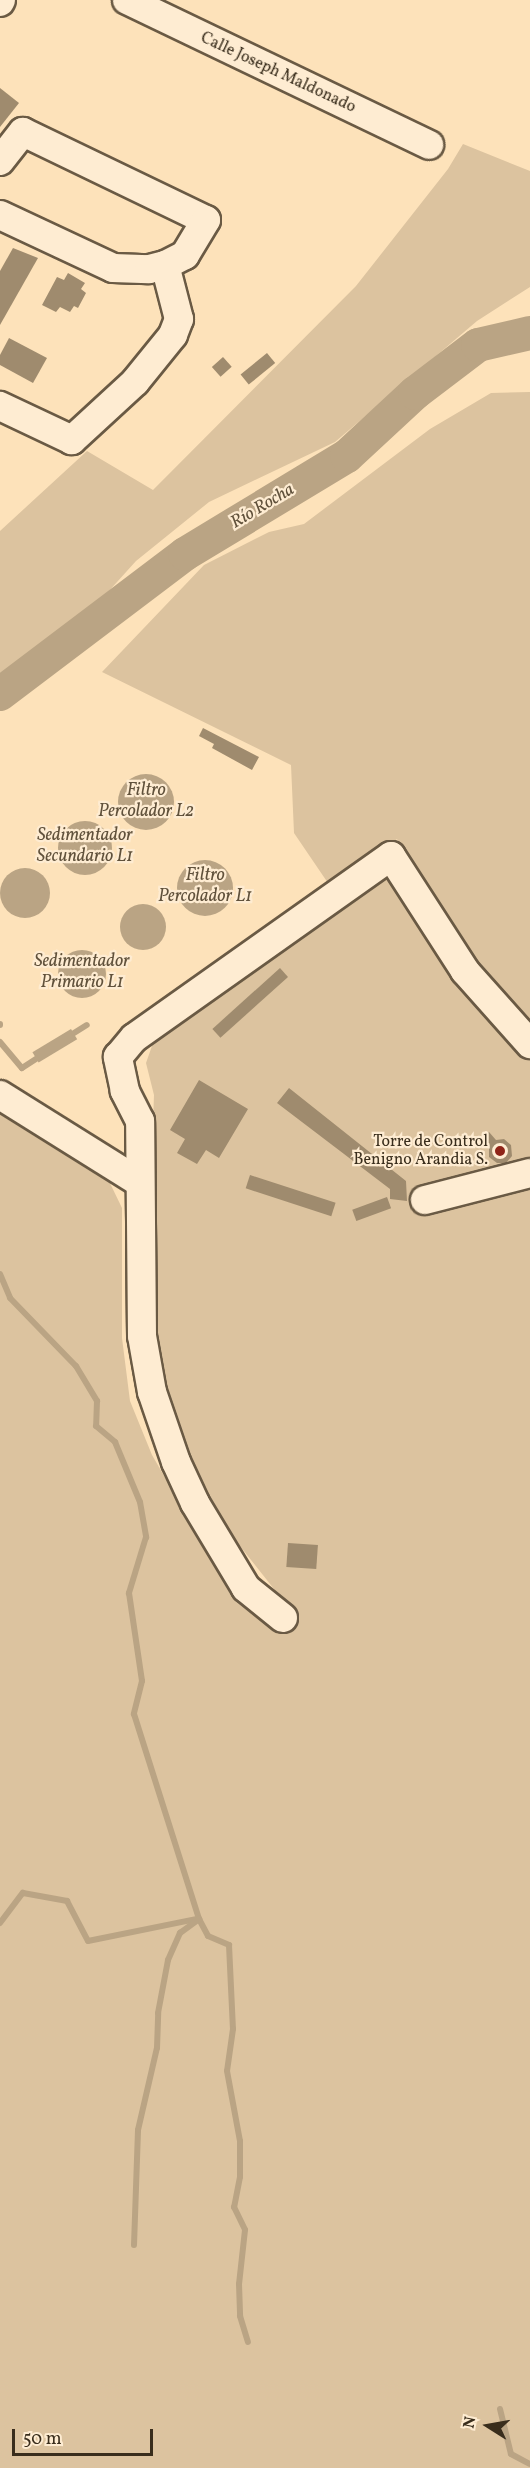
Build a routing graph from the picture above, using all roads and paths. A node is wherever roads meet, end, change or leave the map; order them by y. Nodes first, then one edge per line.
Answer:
1 (127, 0) edge
2 (429, 145) dead end
3 (0, 161) edge
4 (0, 215) edge
5 (165, 265) junction
6 (0, 406) edge
7 (530, 1044) edge
8 (0, 1095) edge
9 (530, 1173) edge
10 (139, 1182) junction
11 (425, 1200) dead end
12 (283, 1618) dead end

1 - 2 street, Calle Joseph Maldonado
3 - 5 street
4 - 5 street
5 - 6 street
7 - 10 street
8 - 10 street
9 - 11 street
10 - 12 street

